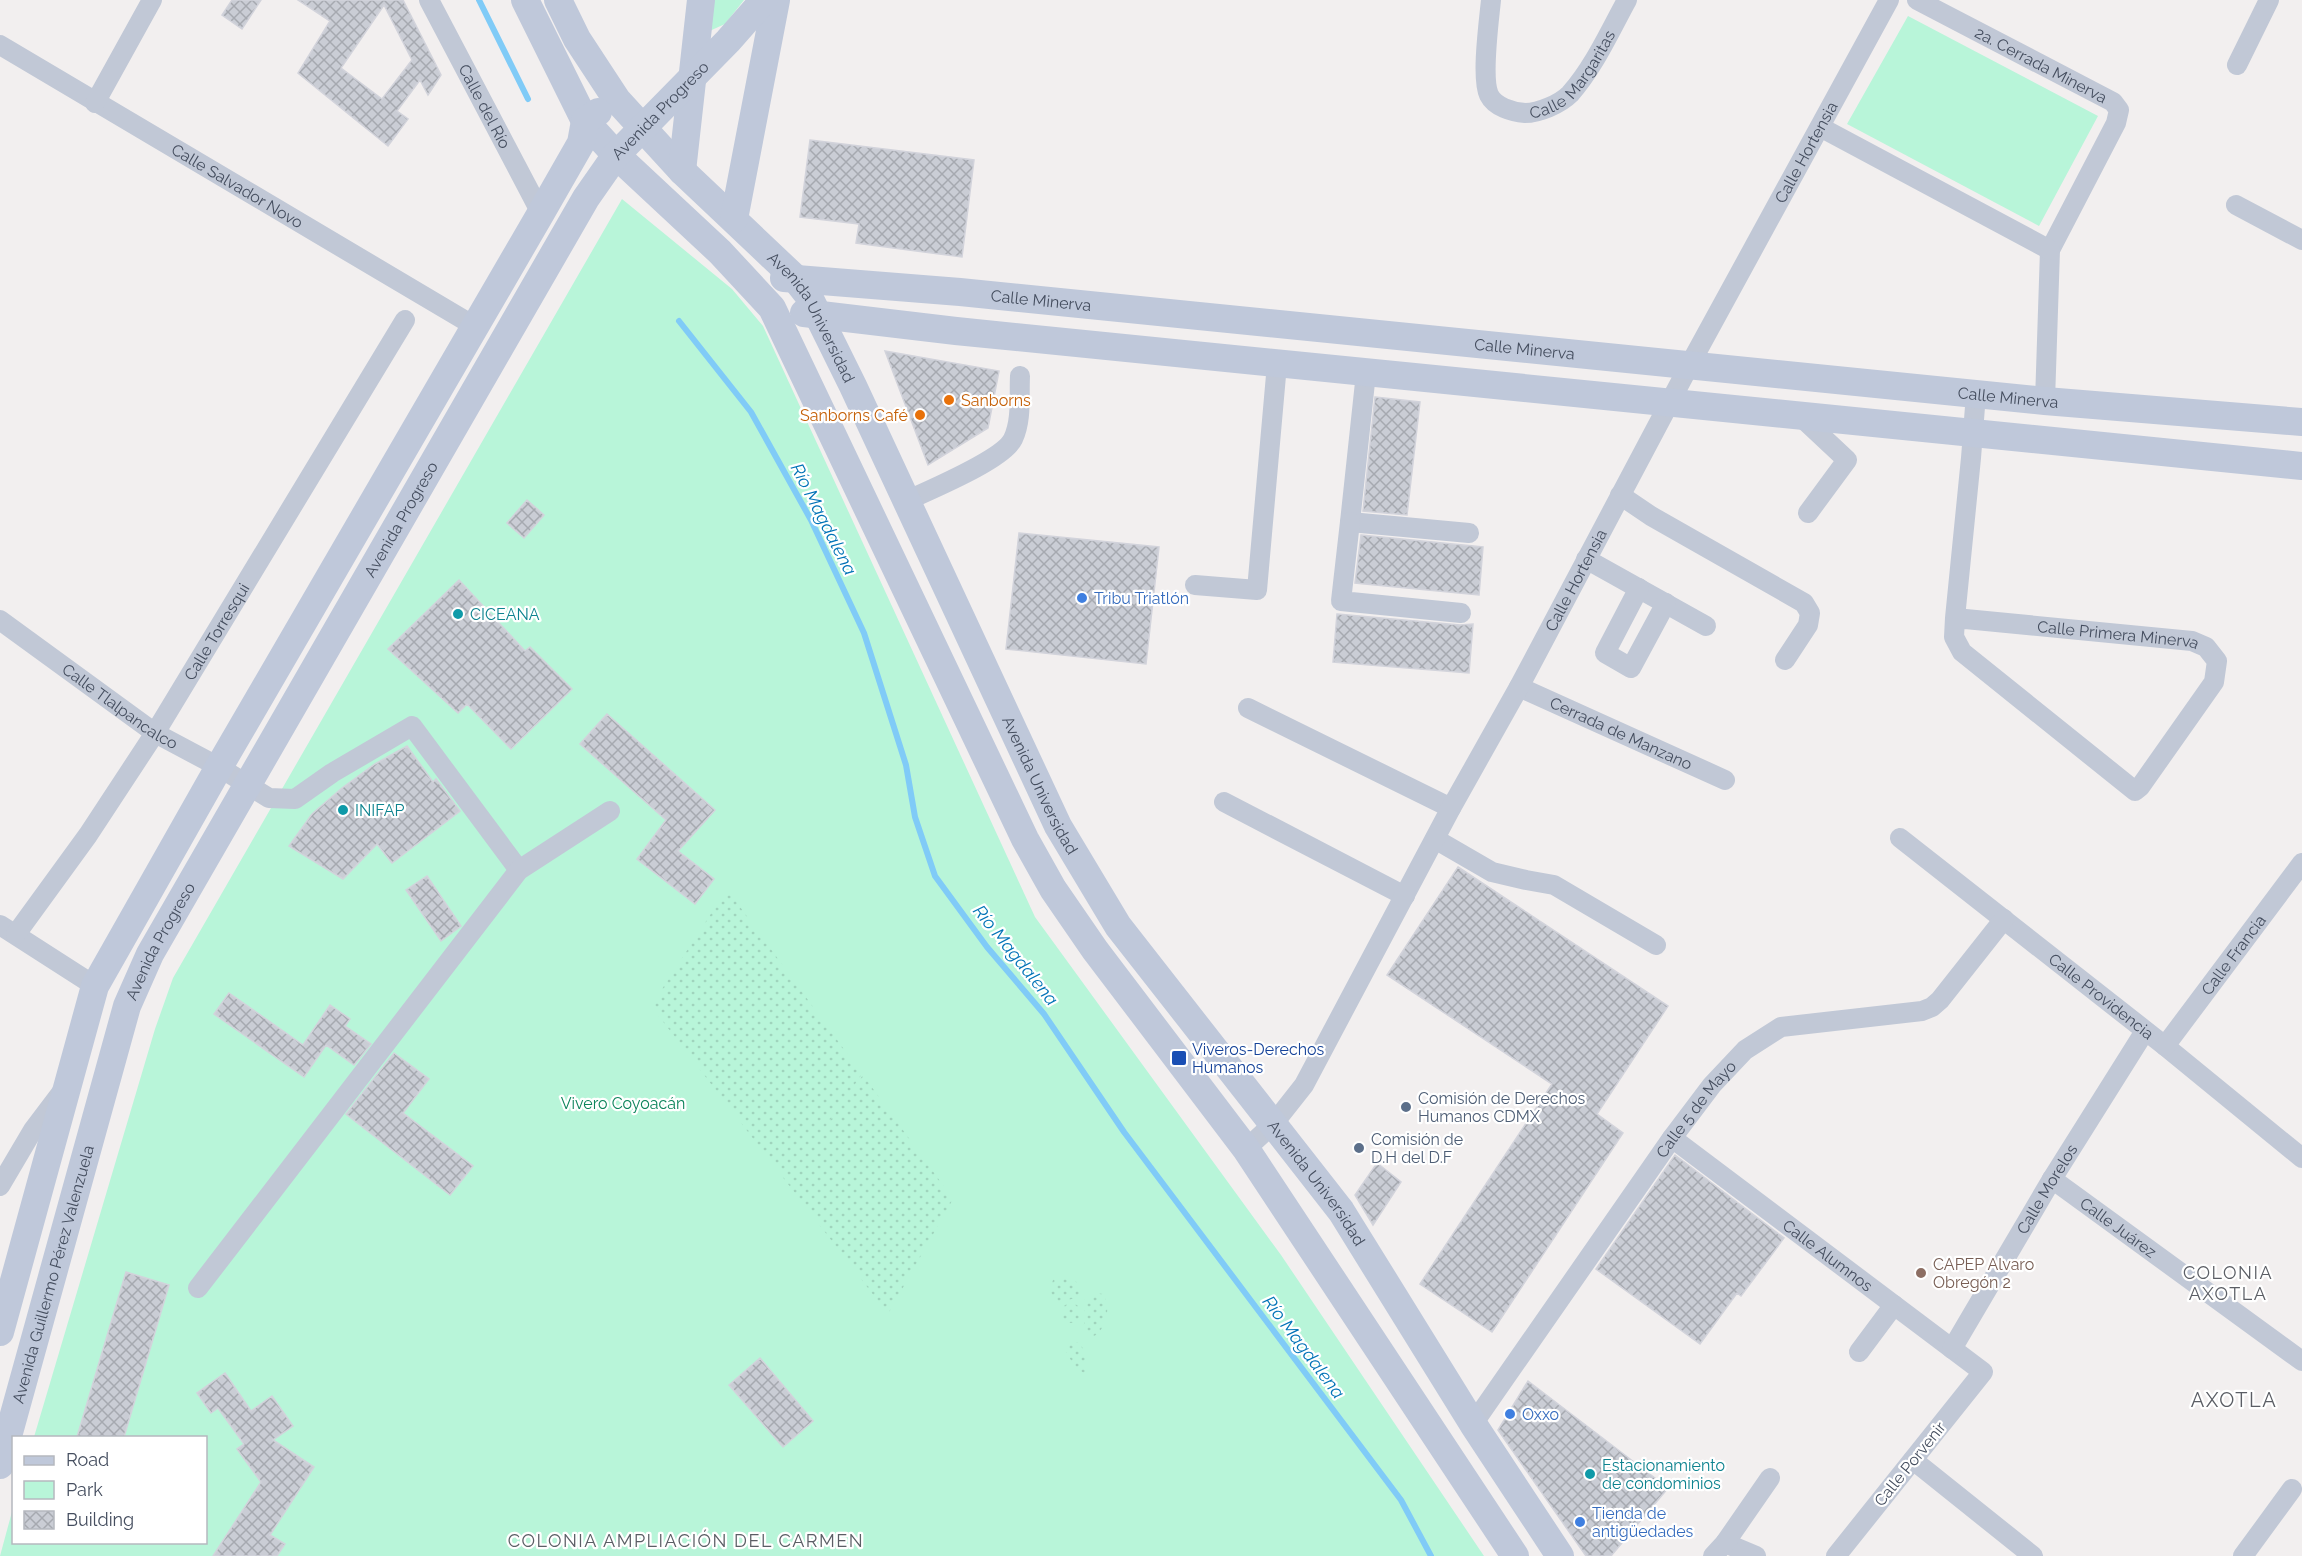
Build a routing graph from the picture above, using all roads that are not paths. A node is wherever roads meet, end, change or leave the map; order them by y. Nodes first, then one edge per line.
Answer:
1 (152, 0) edge
2 (429, 0) edge
3 (525, 0) edge
4 (558, 0) edge
5 (701, 0) edge
6 (764, 0) edge
7 (776, 0) edge
8 (1491, 0) edge
9 (1627, 0) edge
10 (1889, 0) edge
11 (1917, 0) edge
12 (2269, 0) edge
13 (0, 45) edge
14 (2237, 65) dead end
15 (691, 77) junction
16 (618, 100) junction
17 (95, 103) junction
18 (585, 121) junction
19 (643, 127) junction
20 (1820, 127) junction
21 (615, 155) junction
22 (682, 171) junction
23 (2236, 205) dead end
24 (541, 213) junction
25 (734, 219) junction
26 (2302, 240) edge
27 (2050, 250) junction
28 (794, 277) junction
29 (746, 280) junction
30 (960, 292) junction
31 (772, 308) junction
32 (819, 315) junction
33 (405, 320) dead end
34 (476, 327) junction
35 (956, 331) junction
36 (1276, 364) junction
37 (1689, 366) junction
38 (1366, 373) junction
39 (1020, 376) dead end
40 (1976, 394) junction
41 (2045, 401) junction
42 (1669, 402) junction
43 (1800, 416) junction
44 (2302, 422) edge
45 (1973, 433) junction
46 (2302, 466) edge
47 (1620, 495) junction
48 (906, 501) junction
49 (1808, 513) dead end
50 (1350, 522) junction
51 (1468, 533) dead end
52 (1586, 559) junction
53 (327, 581) junction
54 (1195, 585) dead end
55 (1639, 588) junction
56 (354, 597) junction
57 (1666, 603) junction
58 (1461, 613) dead end
59 (1955, 618) junction
60 (0, 620) edge
61 (1706, 626) dead end
62 (1785, 660) dead end
63 (1519, 687) junction
64 (1248, 708) dead end
65 (155, 733) junction
66 (219, 767) junction
67 (1725, 780) dead end
68 (247, 785) junction
69 (1224, 802) dead end
70 (1451, 808) junction
71 (610, 811) dead end
72 (1900, 838) dead end
73 (1435, 839) junction
74 (2302, 863) edge
75 (519, 870) junction
76 (1405, 896) junction
77 (2004, 919) junction
78 (8, 930) edge
79 (1656, 945) dead end
80 (95, 986) junction
81 (2145, 1030) junction
82 (2165, 1046) junction
83 (70, 1082) junction
84 (106, 1082) junction
85 (1274, 1123) junction
86 (1672, 1138) junction
87 (1246, 1149) junction
88 (2302, 1158) edge
89 (2052, 1179) junction
90 (0, 1186) edge
91 (198, 1288) dead end
92 (1894, 1305) junction
93 (0, 1332) edge
94 (1952, 1348) junction
95 (1859, 1352) dead end
96 (2302, 1361) edge
97 (1983, 1372) joint
98 (1473, 1424) junction
99 (1913, 1460) junction
100 (0, 1465) edge
101 (1770, 1478) dead end
102 (2292, 1489) dead end
103 (1719, 1549) edge
104 (1515, 1556) edge
105 (1560, 1556) edge
106 (1756, 1556) edge
107 (1836, 1556) edge
108 (2033, 1556) edge
109 (2243, 1556) edge

1 - 17 street
2 - 24 street, Calle del Río
3 - 18 street, Avenida Universidad
4 - 16 street, Avenida Universidad
5 - 15 street
6 - 15 street, Avenida Progreso
7 - 25 street
8 - 9 street, Calle Margaritas
10 - 20 street, Calle Hortensia
11 - 27 street, 2a. Cerrada Minerva
12 - 14 street
13 - 17 street, Calle Salvador Novo
15 - 19 street, Avenida Progreso
15 - 22 street
16 - 18 street
16 - 19 street, Avenida Universidad
17 - 34 street, Calle Salvador Novo
18 - 21 street, Avenida Universidad
18 - 24 street, Avenida Progreso
19 - 21 street, Avenida Progreso
19 - 22 street, Avenida Universidad
20 - 27 street
20 - 37 street, Calle Hortensia
21 - 29 street, Avenida Universidad
21 - 56 street, Avenida Progreso
22 - 25 street, Avenida Universidad
23 - 26 street
24 - 34 street, Avenida Progreso
25 - 28 street, Avenida Universidad
27 - 41 street, 2a. Cerrada Minerva
28 - 29 street, Calle Minerva
28 - 30 street, Calle Minerva
28 - 32 street, Avenida Universidad
29 - 31 street, Avenida Universidad
30 - 35 street
30 - 37 street, Calle Minerva
31 - 32 street
31 - 87 street, Avenida Universidad
32 - 35 street
32 - 48 street, Avenida Universidad
33 - 65 street, Calle Torresqui
34 - 53 street, Avenida Progreso
35 - 36 street
36 - 38 street
36 - 54 street
37 - 40 street, Calle Minerva
37 - 42 street, Calle Hortensia
38 - 42 street
38 - 50 street
39 - 48 street
40 - 41 street, Calle Minerva
40 - 45 street, Calle Primera Minerva
41 - 44 street, Calle Minerva
42 - 43 street
42 - 47 street, Calle Hortensia
43 - 45 street
43 - 49 street
45 - 46 street
45 - 59 street, Calle Primera Minerva
47 - 52 street, Calle Hortensia
47 - 62 street
48 - 85 street, Avenida Universidad
50 - 51 street
50 - 58 street
52 - 55 street
52 - 63 street, Calle Hortensia
53 - 56 street
53 - 66 street, Avenida Progreso
55 - 57 street
55 - 57 street
56 - 68 street, Avenida Progreso
57 - 61 street
59 - 59 street, Calle Primera Minerva
60 - 65 street, Calle Tlalpancalco
63 - 67 street, Cerrada de Manzano
63 - 70 street, Calle Hortensia
64 - 70 street
65 - 66 street, Calle Tlalpancalco
65 - 78 street, Calle Torresqui
66 - 68 street, Calle Tlalpancalco
66 - 80 street, Avenida Progreso
68 - 75 street, Calle Tlalpancalco
68 - 84 street, Avenida Progreso
69 - 76 street
70 - 73 street, Calle Hortensia
71 - 75 street
72 - 77 street, Calle Providencia
73 - 76 street, Calle Hortensia
73 - 79 street
74 - 82 street, Calle Francia
75 - 91 street
76 - 85 street, Calle Hortensia
77 - 81 street, Calle Providencia
77 - 86 street, Calle 5 de Mayo
78 - 80 street
80 - 83 street, Avenida Progreso
81 - 82 street, Calle Providencia
81 - 89 street, Calle Morelos
82 - 88 street, Calle Providencia
83 - 84 street
83 - 90 street, Avenida Progreso
83 - 93 street
84 - 100 street, Avenida Guillermo Pérez Valenzuela
85 - 87 street, Calle Hortensia
85 - 98 street, Avenida Universidad
86 - 92 street, Calle Alumnos
86 - 98 street, Calle 5 de Mayo
87 - 104 street, Avenida Universidad
89 - 94 street, Calle Morelos
89 - 96 street, Calle Juárez
92 - 94 street, Calle Alumnos
92 - 95 street
94 - 97 street, Calle Alumnos
97 - 99 street, Calle Porvenir
98 - 105 street, Avenida Universidad
99 - 107 street, Calle Porvenir
99 - 108 street
101 - 103 street
102 - 109 street
103 - 106 street

